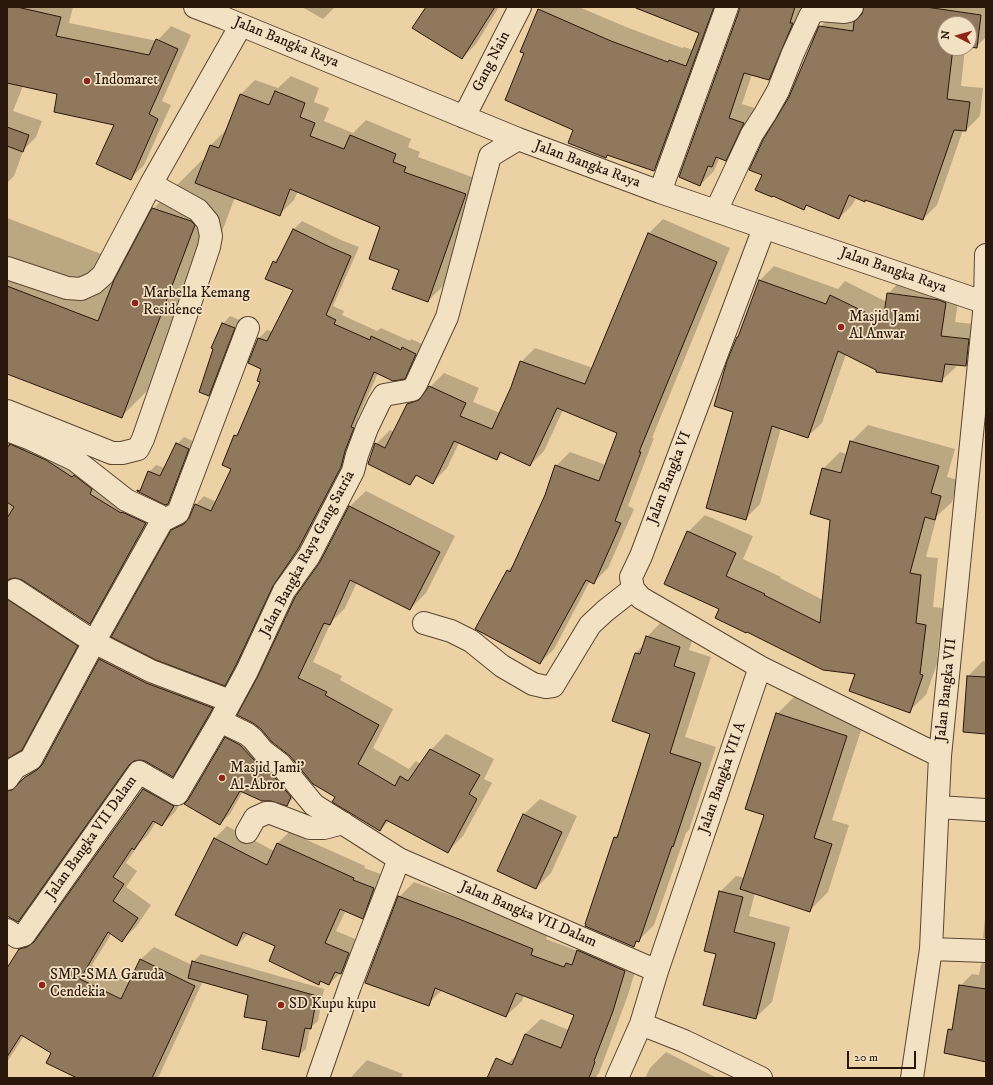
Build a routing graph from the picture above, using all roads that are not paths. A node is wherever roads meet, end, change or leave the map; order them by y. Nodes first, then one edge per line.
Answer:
1 (195, 7) edge
2 (520, 7) edge
3 (727, 7) edge
4 (852, 7) edge
5 (232, 16) edge
6 (464, 117) junction
7 (518, 139) junction
8 (151, 184) junction
9 (660, 192) junction
10 (716, 211) junction
11 (764, 228) junction
12 (986, 255) edge
13 (7, 268) edge
14 (986, 303) edge
15 (248, 328) dead end
16 (7, 411) edge
17 (7, 430) edge
18 (162, 521) junction
19 (15, 590) dead end
20 (633, 590) junction
21 (424, 623) dead end
22 (94, 642) junction
23 (760, 667) junction
24 (230, 701) junction
25 (220, 721) junction
26 (940, 756) junction
27 (7, 779) edge
28 (938, 807) junction
29 (986, 810) edge
30 (343, 823) junction
31 (247, 832) dead end
32 (399, 859) junction
33 (7, 930) edge
34 (931, 949) junction
35 (986, 951) edge
36 (657, 971) junction
37 (641, 1024) junction
38 (318, 1078) edge
39 (617, 1078) edge
40 (761, 1078) edge
41 (912, 1078) edge

1 - 5 street, Jalan Bangka Raya
2 - 6 street, Gang Nain
3 - 9 street
4 - 10 street
5 - 6 street, Jalan Bangka Raya
5 - 8 street
6 - 7 street, Jalan Bangka Raya
7 - 9 street, Jalan Bangka Raya
7 - 24 street, Jalan Bangka Raya Gang Satria
8 - 13 street
8 - 16 street
9 - 10 street, Jalan Bangka Raya
10 - 11 street, Jalan Bangka Raya
11 - 14 street, Jalan Bangka Raya
11 - 20 street, Jalan Bangka VI
12 - 14 street, Jalan Bangka VII
14 - 26 street, Jalan Bangka VII
15 - 18 street
17 - 18 street
18 - 22 street
19 - 22 street
20 - 21 street
20 - 23 street
22 - 24 street
22 - 27 street
23 - 26 street
23 - 36 street, Jalan Bangka VII A
24 - 25 street, Jalan Bangka Raya Gang Satria
25 - 30 street, Jalan Bangka VII Dalam
25 - 33 street, Jalan Bangka VII Dalam
26 - 28 street, Jalan Bangka VII
28 - 29 street
28 - 34 street, Jalan Bangka VII
30 - 31 street
30 - 32 street, Jalan Bangka VII Dalam
32 - 36 street, Jalan Bangka VII Dalam
32 - 38 street
34 - 35 street
34 - 41 street, Jalan Bangka VII
36 - 37 street, Jalan Bangka VII A
37 - 39 street, Jalan Bangka VII A
37 - 40 street

